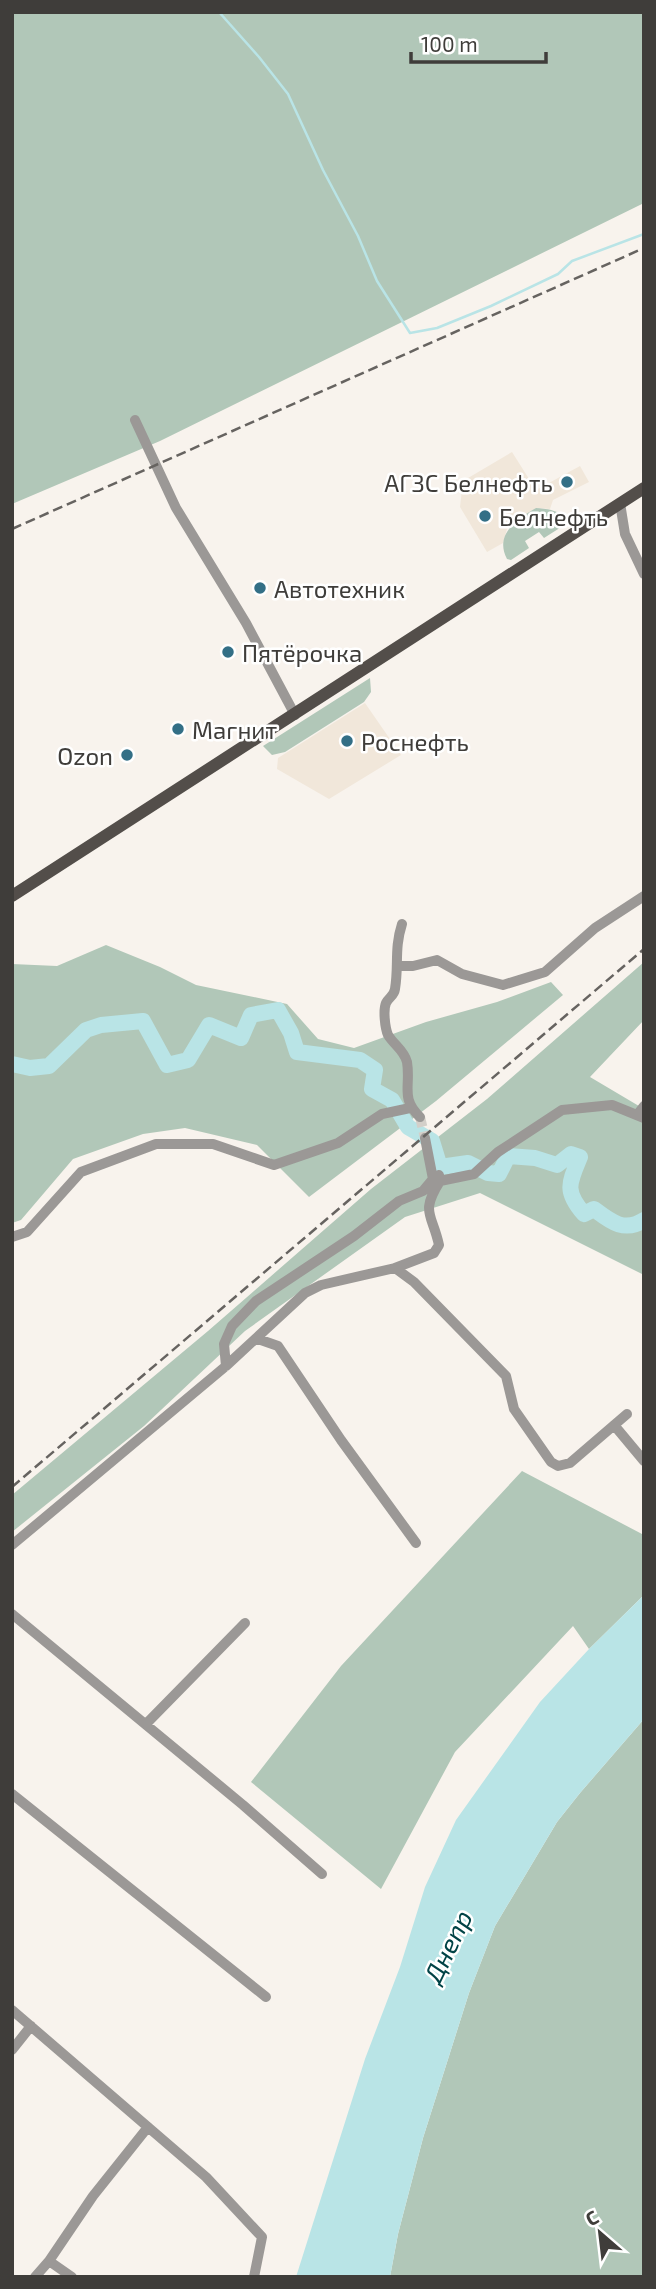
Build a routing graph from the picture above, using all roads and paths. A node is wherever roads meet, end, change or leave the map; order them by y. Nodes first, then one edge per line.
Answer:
1 (135, 420) dead end
2 (644, 488) edge
3 (620, 503) junction
4 (644, 573) edge
5 (295, 715) junction
6 (12, 896) edge
7 (644, 896) edge
8 (402, 924) dead end
9 (397, 966) junction
10 (410, 1108) junction
11 (642, 1113) edge
12 (420, 1117) tunnel mouth
13 (425, 1138) tunnel mouth
14 (430, 1163) junction
15 (440, 1181) junction
16 (12, 1237) edge
17 (395, 1268) junction
18 (258, 1339) junction
19 (226, 1366) junction
20 (627, 1414) dead end
21 (614, 1425) junction
22 (644, 1461) edge
23 (416, 1543) dead end
24 (12, 1545) edge
25 (12, 1614) edge
26 (245, 1623) dead end
27 (146, 1724) junction
28 (12, 1794) edge
29 (322, 1874) dead end
30 (266, 1997) dead end
31 (12, 2010) edge
32 (30, 2026) junction
33 (12, 2050) edge
34 (148, 2127) junction
35 (49, 2261) junction
36 (35, 2277) edge
37 (72, 2277) edge
38 (254, 2277) edge

1 - 5 street
2 - 3 main road
3 - 4 street
3 - 5 main road
5 - 6 main road
7 - 9 street
8 - 9 street
9 - 10 street
10 - 12 street
10 - 16 street
11 - 15 street
13 - 14 street
14 - 15 street
14 - 19 street
15 - 17 street
17 - 18 street
17 - 21 street
18 - 19 street
18 - 23 street
19 - 24 street
20 - 21 street
21 - 22 street
25 - 27 street
26 - 27 street
27 - 29 street
28 - 30 street
31 - 32 street
32 - 33 street
32 - 34 street
34 - 35 street
34 - 38 street
35 - 36 street
35 - 37 street

